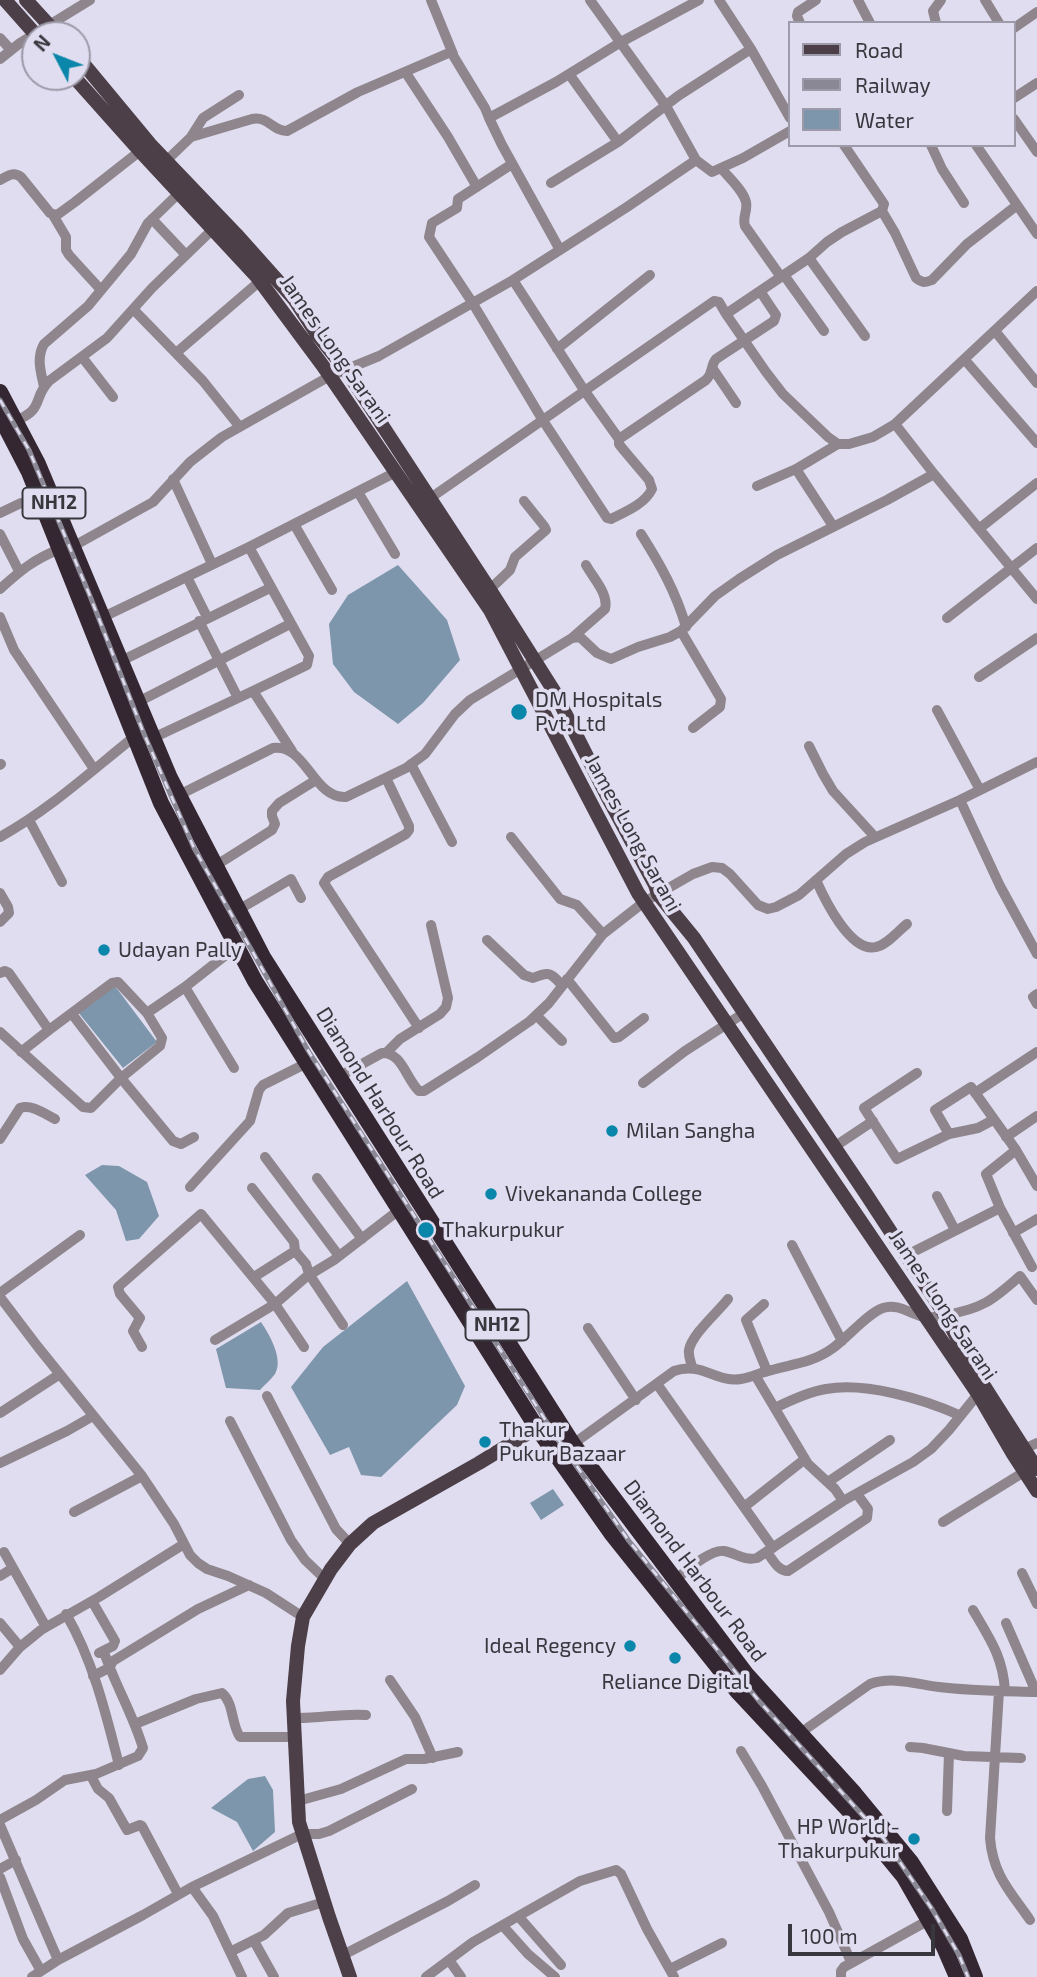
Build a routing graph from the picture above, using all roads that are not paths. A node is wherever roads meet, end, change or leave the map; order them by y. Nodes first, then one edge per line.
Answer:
1 (5, 0) edge
2 (26, 0) edge
3 (90, 0) edge
4 (431, 0) edge
5 (590, 0) edge
6 (699, 0) edge
7 (719, 0) edge
8 (816, 0) edge
9 (858, 0) edge
10 (941, 0) edge
11 (985, 0) edge
12 (1037, 12) edge
13 (24, 21) edge
14 (46, 21) edge
15 (65, 21) edge
16 (799, 21) edge
17 (869, 21) edge
18 (936, 21) edge
19 (998, 21) edge
20 (1016, 27) edge
21 (0, 38) edge
22 (621, 42) junction
23 (21, 44) edge
24 (751, 49) junction
25 (10, 50) junction
26 (453, 54) junction
27 (0, 60) edge
28 (91, 72) edge
29 (406, 73) junction
30 (569, 74) junction
31 (1037, 83) edge
32 (86, 91) edge
33 (239, 94) dead end
34 (1016, 97) edge
35 (666, 106) junction
36 (788, 114) edge
37 (489, 118) junction
38 (1016, 122) edge
39 (788, 132) edge
40 (191, 137) junction
41 (618, 142) junction
42 (845, 147) edge
43 (932, 147) edge
44 (977, 147) edge
45 (140, 151) junction
46 (1037, 152) edge
47 (166, 160) junction
48 (696, 160) junction
49 (512, 164) junction
50 (722, 168) junction
51 (0, 180) edge
52 (551, 183) dead end
53 (477, 187) junction
54 (179, 193) junction
55 (964, 203) dead end
56 (1016, 206) junction
57 (882, 211) junction
58 (53, 215) junction
59 (152, 219) junction
60 (216, 225) junction
61 (1037, 234) edge
62 (560, 250) junction
63 (186, 255) junction
64 (809, 258) junction
65 (650, 275) dead end
66 (782, 276) junction
67 (513, 280) junction
68 (260, 281) junction
69 (101, 289) junction
70 (760, 290) junction
71 (1037, 291) edge
72 (472, 302) junction
73 (133, 309) junction
74 (726, 314) junction
75 (824, 331) dead end
76 (995, 331) junction
77 (865, 336) dead end
78 (745, 341) junction
79 (557, 349) junction
80 (176, 353) junction
81 (82, 357) junction
82 (965, 360) junction
83 (713, 369) junction
84 (346, 370) junction
85 (330, 376) junction
86 (1037, 383) edge
87 (44, 387) junction
88 (584, 390) junction
89 (0, 392) edge
90 (113, 397) dead end
91 (736, 403) dead end
92 (8, 418) edge
93 (542, 419) junction
94 (895, 424) junction
95 (239, 426) junction
96 (620, 439) junction
97 (1036, 439) edge
98 (838, 443) junction
99 (402, 469) junction
100 (796, 469) junction
101 (934, 474) junction
102 (173, 479) junction
103 (1037, 483) edge
104 (757, 486) dead end
105 (358, 492) junction
106 (429, 499) junction
107 (524, 501) dead end
108 (21, 503) dead end
109 (0, 513) edge
110 (294, 524) junction
111 (833, 526) junction
112 (980, 528) junction
113 (0, 534) edge
114 (642, 534) dead end
115 (249, 547) junction
116 (66, 548) junction
117 (1037, 548) edge
118 (395, 554) dead end
119 (212, 564) junction
120 (586, 565) dead end
121 (1012, 567) junction
122 (19, 571) junction
123 (187, 577) junction
124 (270, 588) junction
125 (0, 589) edge
126 (489, 589) junction
127 (332, 590) dead end
128 (1037, 599) edge
129 (0, 617) edge
130 (947, 618) dead end
131 (203, 619) junction
132 (96, 621) junction
133 (290, 624) junction
134 (684, 629) junction
135 (572, 638) junction
136 (1037, 639) edge
137 (121, 660) junction
138 (218, 660) junction
139 (535, 662) junction
140 (521, 670) junction
141 (979, 677) dead end
142 (253, 691) junction
143 (237, 698) junction
144 (138, 702) junction
145 (937, 710) dead end
146 (693, 728) dead end
147 (134, 737) junction
148 (153, 738) junction
149 (809, 746) dead end
150 (292, 751) junction
151 (1037, 762) edge
152 (411, 764) junction
153 (94, 769) junction
154 (169, 775) junction
155 (386, 778) junction
156 (316, 780) junction
157 (152, 782) junction
158 (980, 790) junction
159 (179, 795) junction
160 (960, 800) junction
161 (29, 820) junction
162 (0, 837) edge
163 (511, 837) dead end
164 (875, 837) junction
165 (452, 842) dead end
166 (215, 866) junction
167 (816, 880) junction
168 (62, 882) dead end
169 (0, 893) edge
170 (658, 894) junction
171 (301, 898) dead end
172 (644, 902) junction
173 (238, 909) junction
174 (0, 922) edge
175 (907, 924) dead end
176 (431, 925) dead end
177 (603, 934) junction
178 (487, 940) dead end
179 (236, 947) junction
180 (1037, 954) edge
181 (0, 973) edge
182 (565, 982) junction
183 (185, 987) junction
184 (1037, 994) edge
185 (1037, 1004) edge
186 (147, 1013) junction
187 (744, 1013) junction
188 (72, 1014) junction
189 (536, 1015) junction
190 (644, 1018) dead end
191 (727, 1024) junction
192 (419, 1028) junction
193 (49, 1030) junction
194 (0, 1032) edge
195 (562, 1041) dead end
196 (22, 1052) junction
197 (387, 1052) junction
198 (1037, 1052) edge
199 (307, 1063) junction
200 (234, 1068) dead end
201 (917, 1073) dead end
202 (340, 1076) junction
203 (121, 1078) junction
204 (643, 1083) dead end
205 (975, 1093) junction
206 (1037, 1116) edge
207 (55, 1119) dead end
208 (993, 1120) junction
209 (873, 1121) junction
210 (371, 1129) junction
211 (949, 1134) junction
212 (194, 1137) dead end
213 (1006, 1138) junction
214 (0, 1139) edge
215 (355, 1139) junction
216 (834, 1147) junction
217 (1016, 1150) junction
218 (265, 1157) dead end
219 (317, 1178) dead end
220 (1037, 1186) edge
221 (190, 1187) dead end
222 (252, 1188) dead end
223 (937, 1196) dead end
224 (1000, 1208) junction
225 (399, 1210) junction
226 (1037, 1219) edge
227 (955, 1230) junction
228 (1013, 1233) junction
229 (79, 1235) dead end
230 (362, 1239) junction
231 (792, 1245) dead end
232 (295, 1251) junction
233 (905, 1255) junction
234 (340, 1256) junction
235 (1034, 1265) edge
236 (309, 1274) junction
237 (1020, 1276) junction
238 (254, 1277) junction
239 (0, 1295) edge
240 (728, 1299) dead end
241 (1037, 1300) edge
242 (275, 1304) junction
243 (764, 1304) dead end
244 (945, 1315) junction
245 (926, 1318) junction
246 (343, 1325) dead end
247 (588, 1328) dead end
248 (215, 1340) dead end
249 (842, 1341) junction
250 (142, 1347) dead end
251 (304, 1347) dead end
252 (692, 1367) junction
253 (761, 1373) junction
254 (60, 1374) junction
255 (657, 1384) junction
256 (978, 1394) junction
257 (267, 1396) dead end
258 (636, 1400) junction
259 (775, 1408) junction
260 (0, 1413) edge
261 (960, 1415) junction
262 (93, 1416) junction
263 (556, 1416) junction
264 (230, 1421) dead end
265 (537, 1428) junction
266 (890, 1440) dead end
267 (573, 1444) junction
268 (1031, 1446) edge
269 (805, 1459) junction
270 (0, 1463) edge
271 (1031, 1470) edge
272 (142, 1476) junction
273 (828, 1482) junction
274 (1037, 1492) edge
275 (857, 1494) junction
276 (844, 1501) junction
277 (744, 1507) junction
278 (75, 1512) dead end
279 (943, 1522) dead end
280 (184, 1544) junction
281 (350, 1544) junction
282 (770, 1550) junction
283 (4, 1552) dead end
284 (13, 1568) junction
285 (1022, 1573) dead end
286 (0, 1576) edge
287 (326, 1580) junction
288 (675, 1580) junction
289 (250, 1585) junction
290 (92, 1601) junction
291 (1037, 1604) edge
292 (973, 1610) dead end
293 (66, 1614) junction
294 (303, 1617) junction
295 (0, 1623) edge
296 (1006, 1623) dead end
297 (46, 1627) junction
298 (20, 1647) junction
299 (104, 1652) junction
300 (87, 1658) junction
301 (109, 1668) junction
302 (0, 1670) edge
303 (93, 1676) junction
304 (390, 1680) dead end
305 (1002, 1691) junction
306 (1037, 1692) edge
307 (366, 1716) dead end
308 (293, 1718) junction
309 (135, 1724) junction
310 (799, 1733) junction
311 (294, 1737) junction
312 (786, 1743) junction
313 (910, 1747) dead end
314 (741, 1751) dead end
315 (458, 1752) dead end
316 (949, 1753) junction
317 (996, 1757) junction
318 (433, 1758) junction
319 (1021, 1758) dead end
320 (119, 1765) junction
321 (91, 1776) junction
322 (412, 1789) dead end
323 (299, 1801) junction
324 (947, 1811) dead end
325 (0, 1823) edge
326 (302, 1833) junction
327 (16, 1860) junction
328 (0, 1869) edge
329 (0, 1877) edge
330 (475, 1885) dead end
331 (191, 1886) junction
332 (178, 1894) junction
333 (324, 1902) junction
334 (519, 1917) junction
335 (929, 1920) junction
336 (1030, 1920) dead end
337 (503, 1926) junction
338 (254, 1941) junction
339 (722, 1943) dead end
340 (230, 1952) junction
341 (343, 1955) junction
342 (58, 1960) junction
343 (449, 1960) junction
344 (851, 1962) junction
345 (561, 1965) dead end
346 (672, 1973) edge
347 (36, 1974) edge
348 (242, 1977) edge
349 (274, 1977) edge
350 (350, 1977) edge
351 (426, 1977) edge
352 (461, 1977) edge
353 (555, 1977) edge
354 (841, 1977) edge
355 (957, 1977) edge
356 (975, 1977) edge

1 - 13 main road
2 - 14 main road
3 - 15 street
4 - 26 street
5 - 22 street
6 - 22 street
7 - 24 street
8 - 16 street
9 - 17 street
10 - 18 street
11 - 19 street
12 - 20 street
21 - 25 street
22 - 30 street
22 - 35 street
23 - 25 street
24 - 35 street
24 - 36 street
25 - 27 street
26 - 29 street
26 - 37 street
28 - 47 main road
29 - 40 street
29 - 53 street
30 - 37 street
30 - 41 street
31 - 34 street
32 - 45 main road, James Long Sarani
33 - 40 street
35 - 41 street
35 - 48 street
37 - 49 street
38 - 46 street
39 - 50 street
40 - 47 street
41 - 52 street
42 - 57 street
43 - 55 street
44 - 56 street
45 - 54 main road, James Long Sarani
45 - 58 street
47 - 60 main road
48 - 50 street
48 - 62 street
49 - 53 street
49 - 62 street
50 - 66 street
51 - 58 street
53 - 72 street
54 - 59 street
54 - 60 main road, James Long Sarani
56 - 57 street
56 - 61 street
57 - 64 street
58 - 69 street
59 - 63 street
59 - 69 street
60 - 63 street
60 - 68 main road, James Long Sarani
60 - 84 main road
62 - 67 street
63 - 73 street
64 - 66 street
64 - 77 street
65 - 79 street
66 - 70 street
66 - 75 street
67 - 72 street
67 - 79 street
68 - 80 street
68 - 85 main road, James Long Sarani
69 - 87 street
70 - 74 street
70 - 78 street
71 - 76 street
72 - 84 street
72 - 93 street
73 - 80 street
73 - 81 street
74 - 78 street
74 - 88 street
76 - 82 street
76 - 86 street
78 - 83 street
78 - 98 street
79 - 88 street
80 - 95 street
81 - 87 street
81 - 90 street
82 - 94 street
82 - 97 street
83 - 91 street
83 - 96 street
84 - 85 street
84 - 99 main road
85 - 95 street
85 - 99 main road, James Long Sarani
87 - 92 street
88 - 93 street
88 - 96 street
89 - 92 highway, Diamond Harbour Road / NH12
92 - 116 highway, Diamond Harbour Road / NH12
93 - 96 street
93 - 106 street
94 - 98 street
94 - 101 street
95 - 102 street
98 - 100 street
99 - 105 street
99 - 106 main road
99 - 140 main road, James Long Sarani
100 - 104 street
100 - 111 street
101 - 111 street
101 - 112 street
102 - 116 street
102 - 119 street
103 - 112 street
105 - 110 street
105 - 118 street
106 - 126 main road
107 - 126 street
108 - 109 street
110 - 115 street
110 - 127 street
111 - 134 street
112 - 121 street
113 - 122 street
114 - 134 street
115 - 119 street
115 - 124 street
116 - 122 street
116 - 132 highway, Diamond Harbour Road / NH12
117 - 121 street
119 - 123 street
120 - 135 street
121 - 128 street
121 - 130 street
122 - 125 street
123 - 131 street
123 - 132 street
124 - 131 street
124 - 133 street
126 - 139 main road
129 - 153 street
131 - 137 street
131 - 138 street
132 - 137 highway, Diamond Harbour Road / NH12
132 - 147 highway, Diamond Harbour Road / NH12
133 - 138 street
133 - 142 street
134 - 135 street
134 - 146 street
135 - 139 street
136 - 141 street
137 - 144 highway, Diamond Harbour Road / NH12
138 - 143 street
138 - 144 street
139 - 140 street
139 - 170 main road
140 - 152 street
140 - 172 main road, James Long Sarani
142 - 143 street
142 - 150 street
143 - 148 street
144 - 148 highway, Diamond Harbour Road / NH12
145 - 158 street
147 - 153 street
147 - 157 highway, Diamond Harbour Road / NH12
148 - 154 highway, Diamond Harbour Road / NH12
149 - 164 street
150 - 156 street
150 - 159 street
151 - 158 street
152 - 155 street
152 - 165 street
153 - 161 street
154 - 157 highway
154 - 159 highway, Diamond Harbour Road / NH12
155 - 156 street
155 - 192 street
156 - 166 street
157 - 179 highway, Diamond Harbour Road / NH12
158 - 160 street
159 - 166 highway, Diamond Harbour Road / NH12
160 - 164 street
160 - 180 street
161 - 162 street
161 - 168 street
163 - 177 street
164 - 167 street
166 - 173 highway, Diamond Harbour Road / NH12
167 - 170 street
167 - 175 street
169 - 174 street
170 - 172 street
170 - 187 main road
171 - 173 street
172 - 177 street
172 - 191 main road, James Long Sarani
173 - 202 highway, Diamond Harbour Road / NH12
176 - 192 street
177 - 182 street
178 - 182 street
179 - 183 street
179 - 199 highway, Diamond Harbour Road / NH12
181 - 193 street
182 - 189 street
182 - 190 street
183 - 186 street
183 - 200 street
184 - 185 street
186 - 188 street
186 - 203 street
187 - 191 street
187 - 216 main road
188 - 193 street
188 - 203 street
189 - 195 street
189 - 197 street
191 - 204 street
191 - 245 main road, James Long Sarani
192 - 197 street
193 - 196 street
194 - 196 street
196 - 203 street
197 - 202 street
198 - 205 street
199 - 215 highway, Diamond Harbour Road / NH12
199 - 221 street
201 - 209 street
202 - 210 highway, Diamond Harbour Road / NH12
203 - 212 street
205 - 208 street
205 - 211 street
206 - 213 street
207 - 214 street
208 - 211 street
208 - 213 street
209 - 211 street
209 - 216 street
210 - 215 highway
210 - 263 highway, Diamond Harbour Road / NH12
213 - 217 street
215 - 225 highway, Diamond Harbour Road / NH12
216 - 233 main road
217 - 220 street
217 - 224 street
218 - 234 street
219 - 230 street
222 - 232 street
223 - 227 street
224 - 227 street
224 - 228 street
225 - 230 street
225 - 265 highway, Diamond Harbour Road / NH12
226 - 228 street
227 - 233 street
228 - 235 street
229 - 239 street
230 - 234 street
231 - 249 street
232 - 236 street
232 - 238 street
233 - 244 main road
234 - 236 street
235 - 237 street
236 - 242 street
236 - 246 street
237 - 241 street
237 - 244 street
238 - 242 street
238 - 250 street
239 - 254 street
240 - 252 street
242 - 248 street
242 - 251 street
243 - 253 street
244 - 245 street
244 - 268 main road
245 - 249 street
245 - 256 main road, James Long Sarani
247 - 258 street
249 - 253 street
252 - 253 street
252 - 255 street
253 - 259 street
254 - 260 street
254 - 262 street
255 - 258 street
255 - 277 street
256 - 261 street
256 - 271 main road, James Long Sarani
257 - 281 street
258 - 267 street
259 - 261 street
259 - 269 street
261 - 275 street
262 - 270 street
262 - 272 street
263 - 265 main road
263 - 267 highway, Diamond Harbour Road / NH12
264 - 287 street
265 - 281 main road
265 - 312 highway, Diamond Harbour Road / NH12
266 - 273 street
267 - 288 highway, Diamond Harbour Road / NH12
268 - 271 main road
269 - 273 street
269 - 277 street
271 - 274 main road, James Long Sarani
271 - 279 street
272 - 278 street
272 - 280 street
273 - 276 street
275 - 276 street
275 - 282 street
276 - 282 street
277 - 282 street
280 - 289 street
280 - 290 street
281 - 287 main road
282 - 288 street
283 - 284 street
284 - 286 street
284 - 297 street
285 - 291 street
287 - 294 main road
288 - 310 highway, Diamond Harbour Road / NH12
289 - 294 street
289 - 301 street
290 - 293 street
290 - 299 street
292 - 305 street
293 - 297 street
293 - 300 street
294 - 308 main road
295 - 298 street
296 - 306 street
297 - 298 street
298 - 302 street
299 - 300 street
299 - 301 street
300 - 303 street
301 - 303 street
301 - 309 street
303 - 320 street
304 - 318 street
305 - 306 street
305 - 310 street
305 - 317 street
307 - 308 street
308 - 311 main road
309 - 311 street
309 - 320 street
310 - 312 street
310 - 356 highway, Diamond Harbour Road / NH12
311 - 323 main road
312 - 335 highway, Diamond Harbour Road / NH12
313 - 316 street
314 - 344 street
315 - 318 street
316 - 317 street
316 - 324 street
317 - 319 street
317 - 336 street
318 - 323 street
320 - 321 street
321 - 325 street
321 - 332 street
322 - 326 street
323 - 326 main road
325 - 327 street
326 - 331 street
326 - 333 main road
327 - 328 street
327 - 342 street
329 - 347 street
330 - 341 street
331 - 332 street
331 - 340 street
332 - 342 street
333 - 338 street
333 - 341 main road
334 - 337 street
334 - 345 street
334 - 346 street
335 - 344 street
335 - 355 highway, Diamond Harbour Road / NH12
337 - 343 street
337 - 353 street
338 - 340 street
338 - 349 street
339 - 346 street
340 - 348 street
341 - 350 main road
342 - 347 street
343 - 351 street
343 - 352 street
344 - 354 street

